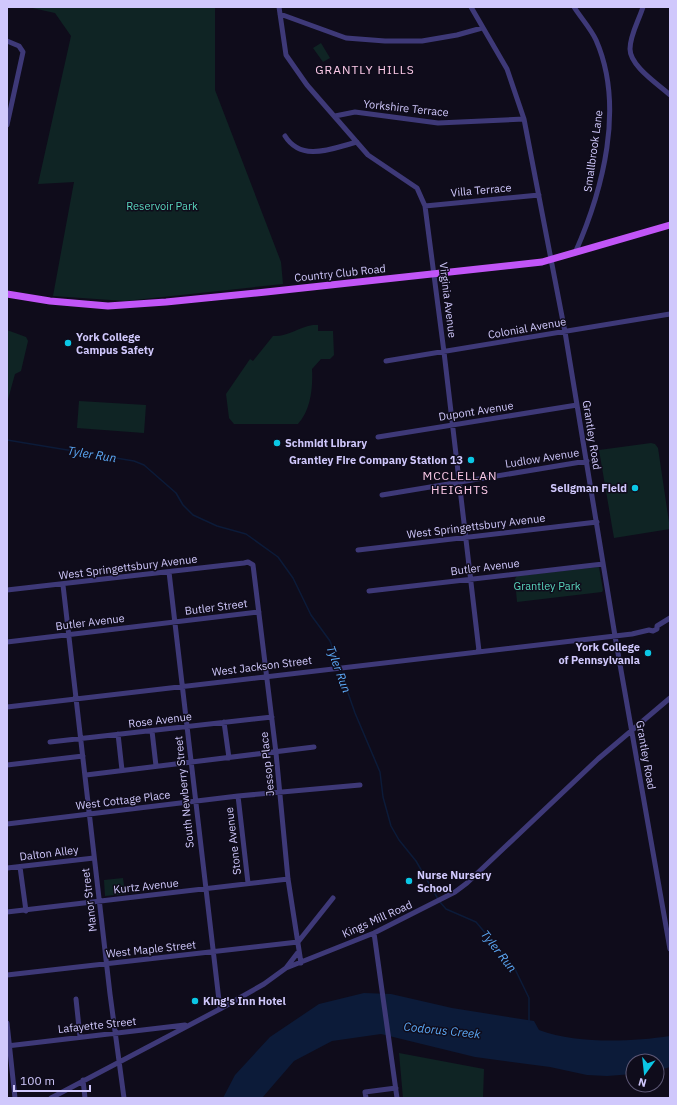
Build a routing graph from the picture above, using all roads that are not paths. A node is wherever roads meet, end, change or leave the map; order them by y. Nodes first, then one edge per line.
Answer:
1 (279, 7) edge
2 (472, 7) edge
3 (574, 7) edge
4 (643, 7) edge
5 (280, 14) junction
6 (482, 28) junction
7 (7, 42) edge
8 (670, 95) edge
9 (335, 116) junction
10 (524, 119) junction
11 (7, 125) edge
12 (285, 136) dead end
13 (357, 142) junction
14 (539, 195) junction
15 (425, 206) junction
16 (670, 225) edge
17 (575, 253) junction
18 (552, 260) junction
19 (435, 274) junction
20 (7, 294) edge
21 (670, 314) edge
22 (565, 332) junction
23 (444, 352) junction
24 (386, 361) dead end
25 (577, 405) junction
26 (452, 425) junction
27 (378, 437) dead end
28 (586, 461) junction
29 (459, 482) junction
30 (382, 495) dead end
31 (597, 522) junction
32 (466, 537) junction
33 (358, 550) dead end
34 (251, 564) joint
35 (604, 564) junction
36 (169, 572) junction
37 (471, 579) junction
38 (63, 585) junction
39 (7, 590) edge
40 (369, 591) dead end
41 (259, 612) junction
42 (670, 618) edge
43 (175, 622) junction
44 (69, 635) junction
45 (615, 636) junction
46 (7, 642) edge
47 (479, 651) junction
48 (267, 676) junction
49 (182, 686) junction
50 (670, 698) edge
51 (77, 699) junction
52 (7, 707) edge
53 (272, 717) junction
54 (224, 722) junction
55 (187, 726) junction
56 (632, 730) junction
57 (152, 731) junction
58 (118, 734) junction
59 (81, 738) junction
60 (50, 742) dead end
61 (314, 747) dead end
62 (276, 753) junction
63 (83, 756) junction
64 (229, 758) junction
65 (191, 763) junction
66 (7, 765) edge
67 (156, 766) junction
68 (122, 770) junction
69 (86, 775) junction
70 (360, 784) dead end
71 (280, 792) junction
72 (238, 796) junction
73 (195, 801) junction
74 (90, 814) junction
75 (7, 824) edge
76 (94, 858) junction
77 (20, 867) junction
78 (7, 868) edge
79 (288, 879) junction
80 (248, 883) junction
81 (205, 889) junction
82 (332, 898) dead end
83 (99, 901) junction
84 (26, 911) junction
85 (7, 912) edge
86 (374, 933) junction
87 (298, 942) junction
88 (670, 949) edge
89 (299, 951) junction
90 (212, 952) junction
91 (301, 963) junction
92 (107, 964) junction
93 (286, 968) junction
94 (7, 974) edge
95 (76, 999) dead end
96 (220, 1009) junction
97 (7, 1023) edge
98 (189, 1025) junction
99 (115, 1034) junction
100 (80, 1037) junction
101 (8, 1046) edge
102 (120, 1060) junction
103 (83, 1080) junction
104 (396, 1088) junction
105 (15, 1098) edge
106 (51, 1098) edge
107 (85, 1098) edge
108 (124, 1098) edge
109 (366, 1098) edge
110 (397, 1098) edge

1 - 5 street, Virginia Avenue
2 - 6 street, Grantley Road
3 - 17 street, Smallbrook Lane
4 - 8 street
5 - 6 street
5 - 9 street, Virginia Avenue
6 - 10 street, Grantley Road
7 - 11 street
9 - 10 street, Yorkshire Terrace
9 - 13 street, Virginia Avenue
10 - 14 street, Grantley Road
12 - 13 street
13 - 15 street, Virginia Avenue
14 - 15 street, Villa Terrace
14 - 18 street, Grantley Road
15 - 19 street, Virginia Avenue
16 - 17 main road, Country Club Road
17 - 18 main road, Country Club Road
18 - 19 main road, Country Club Road
18 - 22 street, Grantley Road
19 - 20 main road, Country Club Road
19 - 23 street, Virginia Avenue
21 - 22 street, Colonial Avenue
22 - 23 street, Colonial Avenue
22 - 25 street, Grantley Road
23 - 24 street, Colonial Avenue
23 - 26 street, Virginia Avenue
25 - 26 street, Dupont Avenue
25 - 28 street, Grantley Road
26 - 27 street, Dupont Avenue
26 - 29 street, Virginia Avenue
28 - 29 street, Ludlow Avenue
28 - 31 street, Grantley Road
29 - 30 street, Ludlow Avenue
29 - 32 street, Virginia Avenue
31 - 32 street, West Springettsbury Avenue
31 - 35 street, Grantley Road
32 - 33 street, West Springettsbury Avenue
32 - 37 street, Virginia Avenue
34 - 36 street, West Springettsbury Avenue
34 - 41 street, Jessop Place
35 - 37 street, Butler Avenue
35 - 45 street, Grantley Road
36 - 38 street, West Springettsbury Avenue
36 - 43 street, South Newberry Street
37 - 40 street, Butler Avenue
37 - 47 street, Virginia Avenue
38 - 39 street, West Springettsbury Avenue
38 - 44 street, Manor Street
41 - 43 street, Butler Street
41 - 48 street, Jessop Place
42 - 45 street, West Jackson Street
43 - 44 street, Butler Avenue
43 - 49 street, South Newberry Street
44 - 46 street, Butler Avenue
44 - 51 street, Manor Street
45 - 47 street, West Jackson Street
45 - 56 street, Grantley Road
47 - 48 street, West Jackson Street
48 - 49 street, West Jackson Street
48 - 53 street, Jessop Place
49 - 51 street, West Jackson Street
49 - 55 street, South Newberry Street
50 - 56 street, Kings Mill Road
51 - 52 street, West Jackson Street
51 - 59 street, Manor Street
53 - 54 street, Rose Avenue
53 - 62 street, Jessop Place
54 - 55 street, Rose Avenue
54 - 64 street
55 - 57 street, Rose Avenue
55 - 65 street, South Newberry Street
56 - 86 street, Kings Mill Road
56 - 88 street, Grantley Road
57 - 58 street, Rose Avenue
57 - 67 street
58 - 59 street, Rose Avenue
58 - 68 street
59 - 60 street, Rose Avenue
59 - 63 street, Manor Street
61 - 62 street
62 - 64 street
62 - 71 street, Jessop Place
63 - 66 street
63 - 69 street, Manor Street
64 - 65 street
65 - 67 street
65 - 73 street, South Newberry Street
67 - 68 street
68 - 69 street
69 - 74 street, Manor Street
70 - 71 street, West Cottage Place
71 - 72 street, West Cottage Place
71 - 79 street, Jessop Place
72 - 73 street, West Cottage Place
72 - 80 street, Stone Avenue
73 - 74 street, West Cottage Place
73 - 81 street, South Newberry Street
74 - 75 street, West Cottage Place
74 - 76 street, Manor Street
76 - 77 street, Dalton Alley
76 - 83 street, Manor Street
77 - 78 street, Dalton Alley
77 - 84 street
79 - 80 street, Kurtz Avenue
79 - 87 street, Jessop Place
80 - 81 street, Kurtz Avenue
81 - 83 street, Kurtz Avenue
81 - 90 street, South Newberry Street
82 - 87 street
83 - 84 street, Kurtz Avenue
83 - 92 street, Manor Street
84 - 85 street, Kurtz Avenue
86 - 91 street, Kings Mill Road
86 - 104 street
87 - 89 street, Jessop Place
87 - 90 street, West Maple Street
89 - 91 street, Jessop Place
89 - 93 street
90 - 92 street, West Maple Street
90 - 96 street, South Newberry Street
91 - 93 street, Kings Mill Road
92 - 94 street, West Maple Street
92 - 99 street, Manor Street
93 - 96 street, Kings Mill Road
95 - 100 street
96 - 98 street, Kings Mill Road
97 - 101 street
98 - 99 street, Lafayette Street
98 - 102 street, Kings Mill Road
99 - 100 street, Lafayette Street
99 - 102 street, Manor Street
100 - 101 street, Lafayette Street
101 - 105 street
102 - 103 street, Kings Mill Road
102 - 108 street, Manor Street
103 - 106 street, Kings Mill Road
103 - 107 street
104 - 109 street
104 - 110 street

